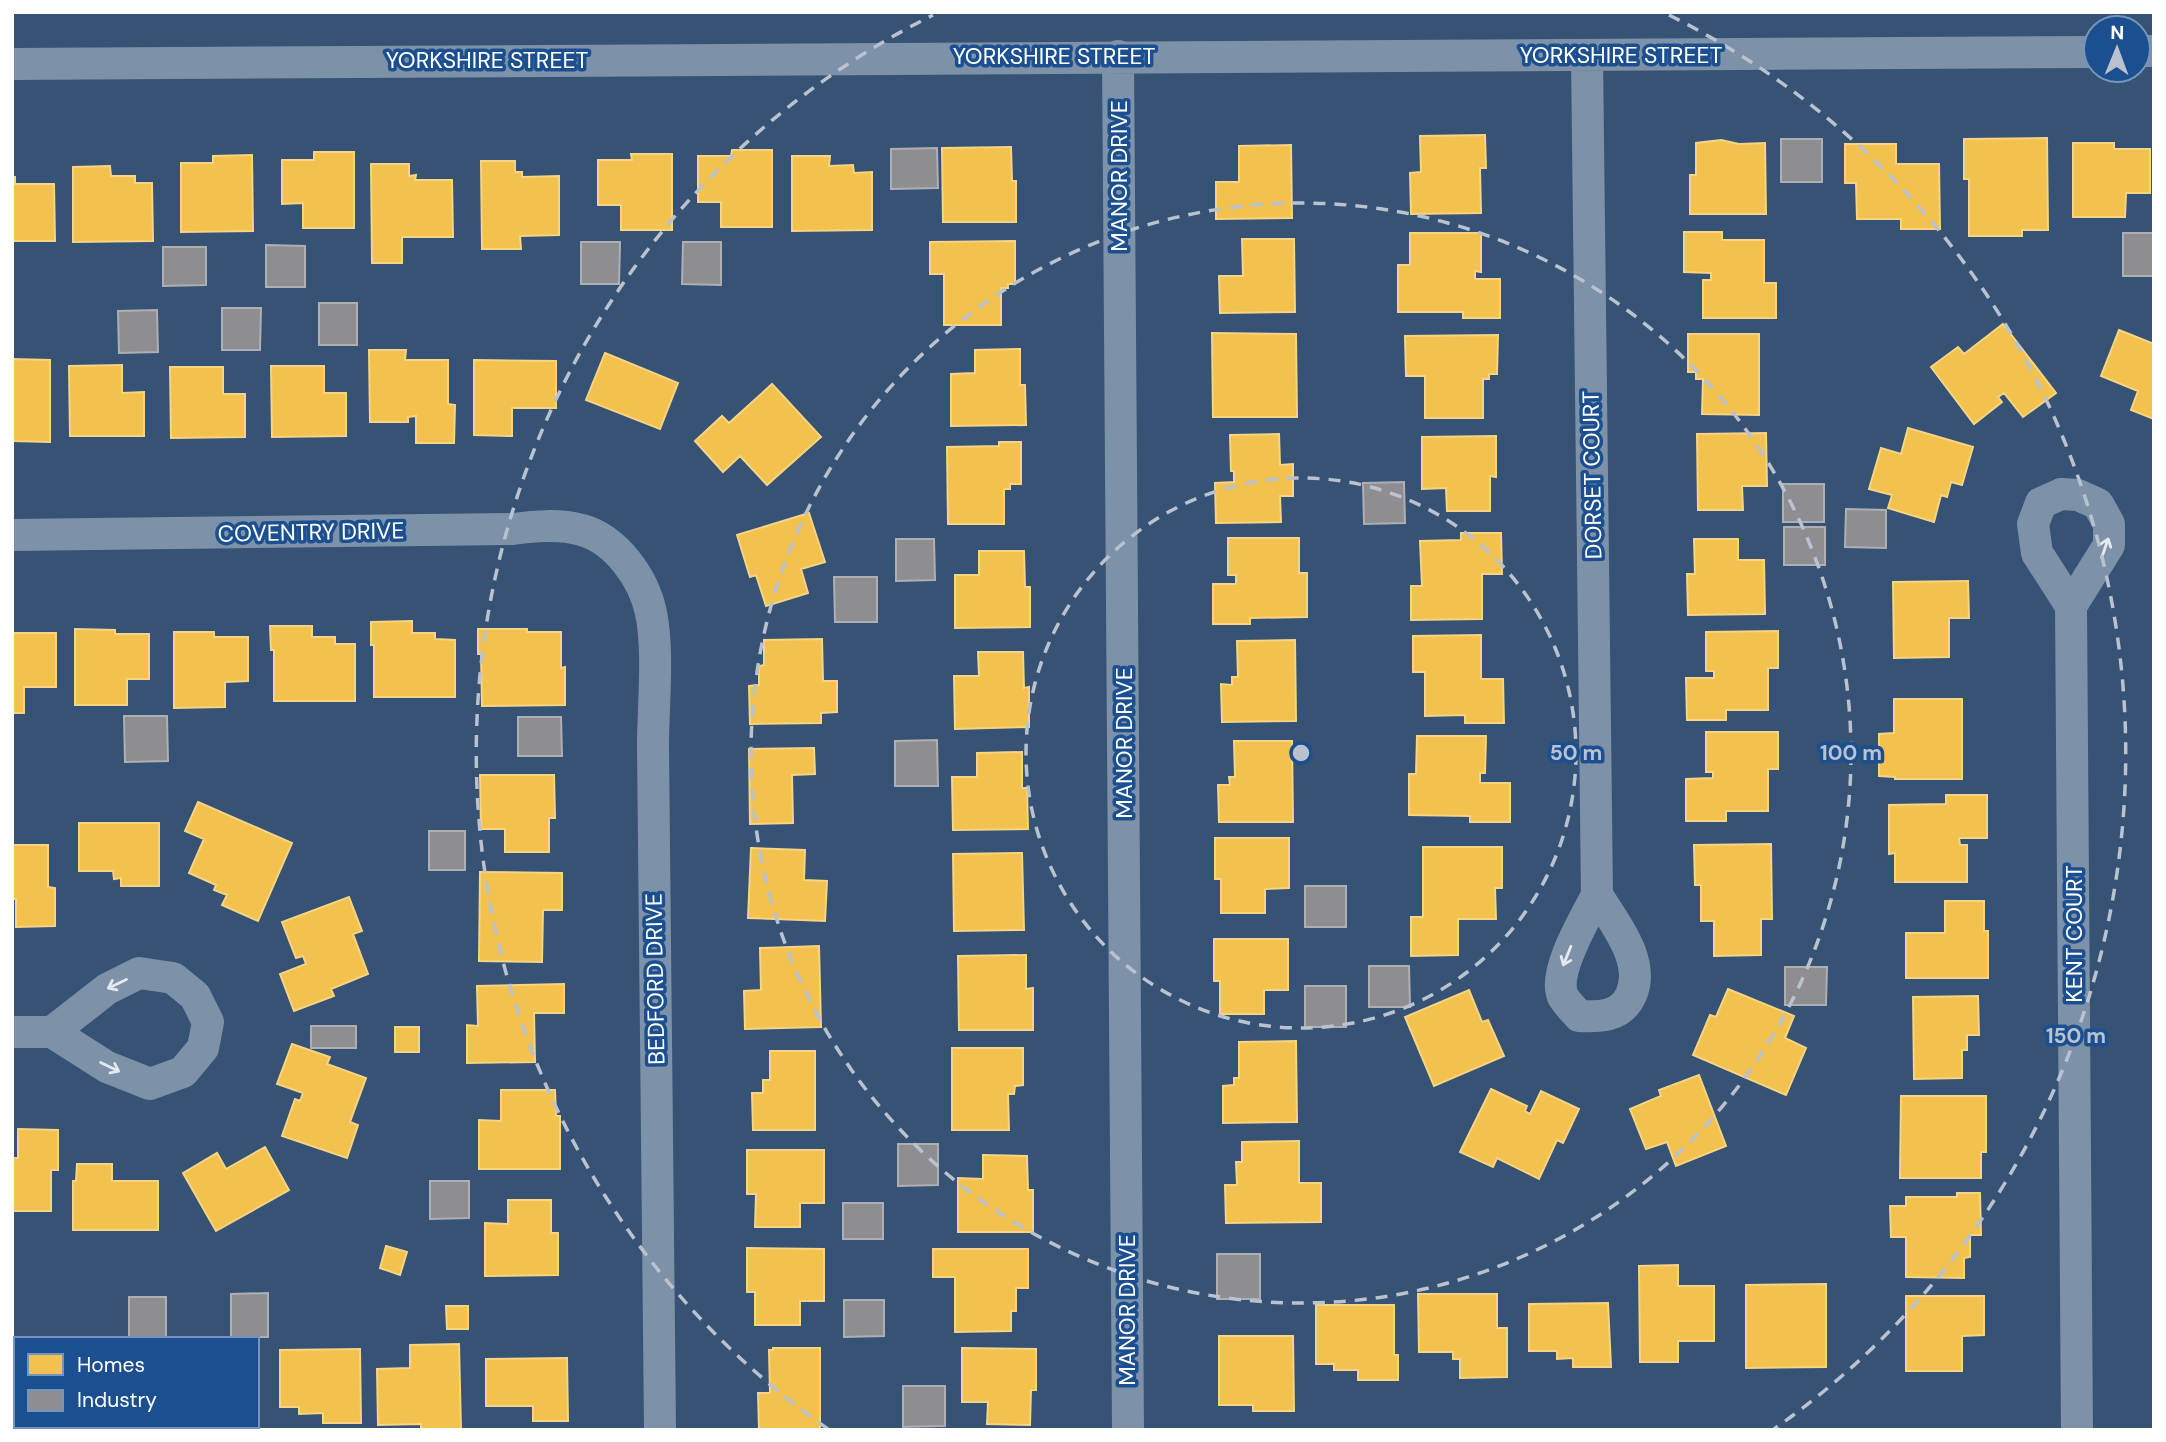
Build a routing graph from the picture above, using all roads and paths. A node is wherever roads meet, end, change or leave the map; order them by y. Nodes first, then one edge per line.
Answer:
1 (2082, 52) edge
2 (1118, 56) junction
3 (1587, 56) junction
4 (12, 64) edge
5 (12, 536) edge
6 (606, 544) joint
7 (2071, 606) dead end
8 (1597, 895) dead end
9 (12, 1032) edge
10 (52, 1032) junction
11 (660, 1430) edge
12 (1128, 1430) edge
13 (2077, 1430) edge

1 - 3 street, YORKSHIRE STREET
2 - 3 street, YORKSHIRE STREET
2 - 4 street, YORKSHIRE STREET
2 - 12 street, MANOR DRIVE
3 - 8 street, DORSET COURT
5 - 6 street, COVENTRY DRIVE
6 - 11 street, BEDFORD DRIVE
7 - 13 street, KENT COURT
9 - 10 street
10 -> 10 street

